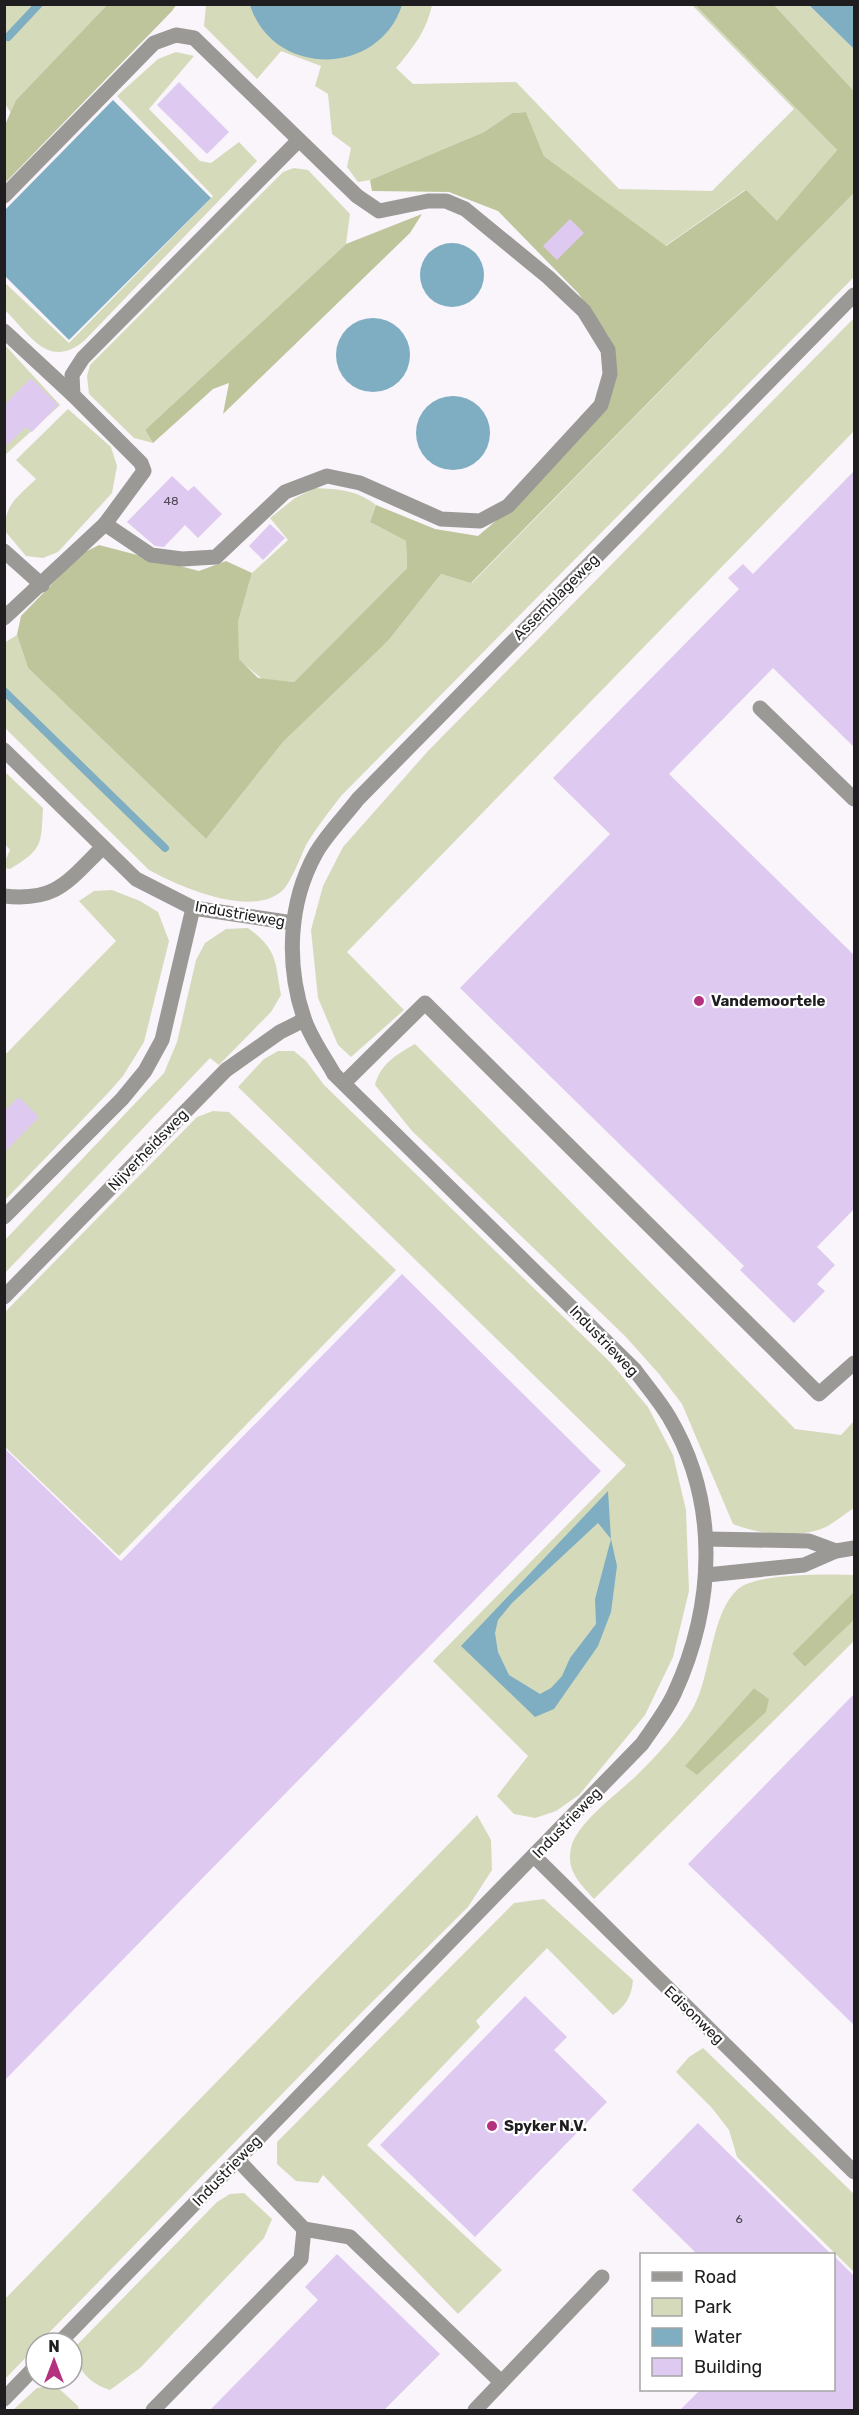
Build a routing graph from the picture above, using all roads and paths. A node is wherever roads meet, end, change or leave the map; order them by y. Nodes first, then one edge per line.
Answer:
1 (299, 140) junction
2 (4, 196) edge
3 (855, 295) edge
4 (4, 331) edge
5 (73, 395) junction
6 (105, 524) junction
7 (4, 551) edge
8 (42, 585) junction
9 (4, 618) edge
10 (760, 708) dead end
11 (4, 750) edge
12 (855, 800) edge
13 (103, 848) junction
14 (4, 896) edge
15 (193, 908) junction
16 (293, 923) junction
17 (304, 1020) junction
18 (344, 1083) junction
19 (4, 1217) edge
20 (4, 1297) edge
21 (855, 1363) edge
22 (706, 1539) junction
23 (855, 1548) edge
24 (836, 1551) junction
25 (707, 1575) junction
26 (535, 1857) junction
27 (238, 2160) junction
28 (855, 2172) edge
29 (304, 2229) junction
30 (602, 2277) dead end
31 (71, 2331) edge
32 (24, 2378) edge
33 (500, 2381) junction
34 (4, 2398) edge
35 (153, 2410) edge
36 (475, 2410) edge

1 - 2 street
1 - 5 street
1 - 6 street
3 - 16 street, Assemblageweg
4 - 5 street
5 - 6 street
6 - 8 street
7 - 8 street
8 - 9 street
10 - 12 street
11 - 13 street, Industrieweg
13 - 14 street
13 - 15 street, Industrieweg
15 - 16 street, Industrieweg
15 - 19 street
16 - 17 street, Industrieweg
17 - 18 street, Industrieweg
17 - 20 street, Nijverheidsweg
18 - 21 street
18 - 22 street, Industrieweg
22 - 24 street
22 - 25 street, Industrieweg
23 - 24 street
24 - 25 street
25 - 26 street, Industrieweg
26 - 27 street, Industrieweg
26 - 28 street, Edisonweg
27 - 29 street
27 - 31 street, Industrieweg
29 - 33 street
29 - 35 street
30 - 33 street
32 - 34 street
33 - 36 street

